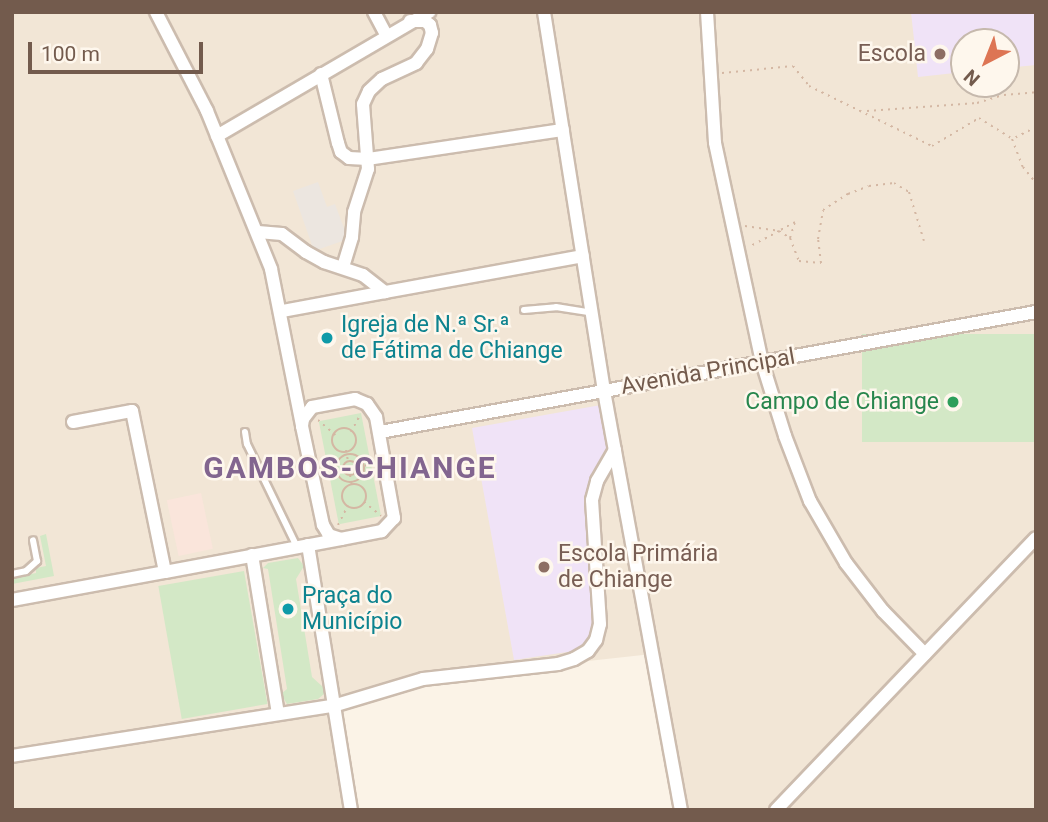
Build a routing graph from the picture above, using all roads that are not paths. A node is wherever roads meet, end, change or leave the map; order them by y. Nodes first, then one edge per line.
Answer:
1 (156, 12) edge
2 (374, 12) edge
3 (429, 12) edge
4 (544, 12) edge
5 (707, 12) edge
6 (410, 21) junction
7 (386, 35) junction
8 (321, 74) junction
9 (563, 130) junction
10 (217, 136) junction
11 (368, 159) junction
12 (258, 232) junction
13 (583, 256) junction
14 (343, 267) junction
15 (385, 292) junction
16 (523, 310) dead end
17 (282, 312) junction
18 (1036, 312) edge
19 (592, 313) junction
20 (762, 362) junction
21 (604, 391) junction
22 (72, 422) dead end
23 (302, 426) junction
24 (245, 432) dead end
25 (380, 432) junction
26 (615, 450) junction
27 (337, 538) junction
28 (1036, 538) edge
29 (33, 540) dead end
30 (303, 546) junction
31 (253, 555) junction
32 (166, 572) junction
33 (12, 574) edge
34 (12, 600) edge
35 (925, 654) junction
36 (333, 706) junction
37 (278, 714) junction
38 (12, 756) edge
39 (351, 810) edge
40 (681, 810) edge
41 (775, 810) edge

1 - 10 street
2 - 7 street
3 - 6 street
4 - 9 street
5 - 20 street
6 - 7 street
6 - 11 street
7 - 8 street
8 - 10 street
8 - 11 street
9 - 11 street
9 - 13 street
10 - 12 street
11 - 14 street
12 - 14 street
12 - 17 street
13 - 15 street
13 - 19 street
14 - 15 street
15 - 17 street
16 - 19 lane
17 - 23 street
18 - 20 street, Avenida Principal
19 - 21 street
20 - 21 street, Avenida Principal
20 - 35 street
21 - 25 street, Avenida Principal
21 - 26 street
22 - 32 street
23 - 25 street
23 - 27 street
24 - 30 lane
25 - 27 street
26 - 36 street
26 - 40 street
27 - 30 street
28 - 35 street
29 - 33 lane
30 - 31 street
30 - 36 street
31 - 32 street
31 - 37 street
32 - 34 street
35 - 41 street
36 - 37 street
36 - 39 street
37 - 38 street

